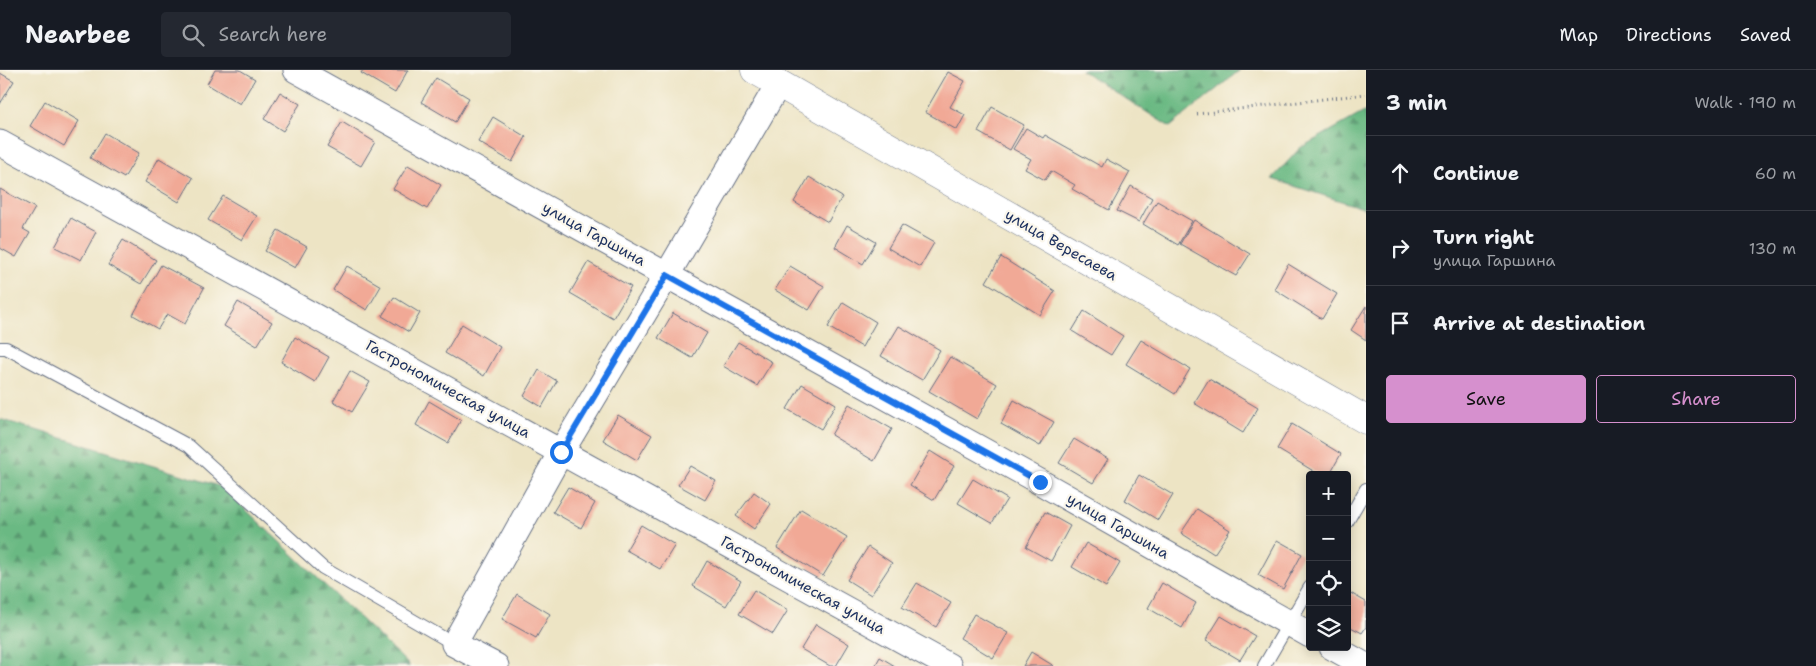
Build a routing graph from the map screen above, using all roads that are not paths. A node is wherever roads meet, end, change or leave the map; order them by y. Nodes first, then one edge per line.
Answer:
1 (296, 70) edge
2 (755, 70) edge
3 (778, 83) junction
4 (0, 143) edge
5 (667, 275) junction
6 (0, 348) edge
7 (1366, 420) edge
8 (561, 452) junction
9 (1366, 489) edge
10 (1350, 516) edge
11 (1306, 602) edge
12 (1299, 629) edge
13 (454, 644) junction
14 (1339, 651) edge
15 (496, 666) edge
16 (948, 666) edge
17 (1264, 666) edge
18 (1366, 666) edge

1 - 5 street, улица Гаршина
2 - 3 street, улица Вересаева
3 - 5 street
3 - 7 street, улица Вересаева
4 - 8 street, Гастрономическая улица
5 - 8 street
5 - 12 street, улица Гаршина
6 - 13 lane
8 - 13 street
8 - 16 street, Гастрономическая улица
9 - 10 lane
11 - 12 lane
12 - 17 lane
13 - 15 street
14 - 18 street

